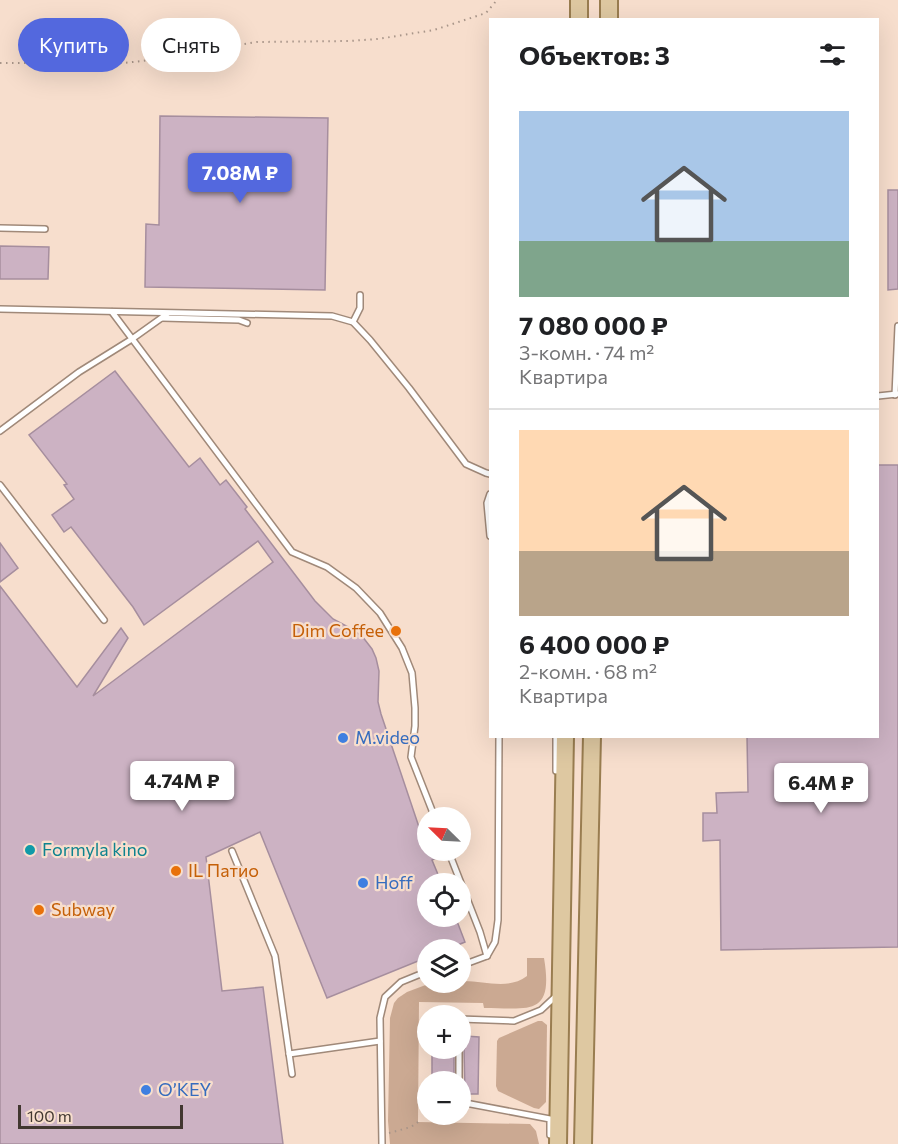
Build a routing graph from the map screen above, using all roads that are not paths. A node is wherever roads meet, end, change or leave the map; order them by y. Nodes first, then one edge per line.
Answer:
1 (579, 0) edge
2 (600, 0) edge
3 (609, 0) edge
4 (579, 18) edge
5 (600, 18) edge
6 (609, 18) edge
7 (0, 228) edge
8 (45, 229) dead end
9 (360, 295) dead end
10 (0, 309) edge
11 (112, 312) junction
12 (168, 313) junction
13 (242, 314) junction
14 (161, 318) junction
15 (353, 322) junction
16 (898, 326) edge
17 (132, 339) junction
18 (896, 394) edge
19 (879, 396) edge
20 (0, 431) edge
21 (489, 474) edge
22 (0, 485) edge
23 (489, 497) edge
24 (489, 525) edge
25 (104, 620) dead end
26 (499, 738) edge
27 (556, 738) edge
28 (565, 738) edge
29 (585, 738) edge
30 (592, 738) edge
31 (556, 781) dead end
32 (431, 807) edge
33 (557, 826) dead end
34 (232, 851) dead end
35 (452, 861) edge
36 (589, 861) junction
37 (563, 864) junction
38 (487, 956) junction
39 (471, 962) edge
40 (417, 975) edge
41 (562, 990) junction
42 (471, 1019) edge
43 (380, 1041) junction
44 (289, 1054) junction
45 (292, 1074) dead end
46 (471, 1104) edge
47 (583, 1141) edge
48 (382, 1144) edge
49 (550, 1144) edge
50 (558, 1144) edge

1 - 4 main road
2 - 5 main road
3 - 6 main road
7 - 8 lane
9 - 15 lane
10 - 11 lane
11 - 12 lane
11 - 17 lane
12 - 13 lane
12 - 14 lane
13 - 14 lane
13 - 15 lane
14 - 17 lane
15 - 21 lane
16 - 18 lane
17 - 20 lane
17 - 32 lane
18 - 19 lane
22 - 25 lane
23 - 24 lane
26 - 38 lane
27 - 31 lane
28 - 37 main road
29 - 36 lane
30 - 36 main road
33 - 37 lane
34 - 44 lane
35 - 38 lane
36 - 47 main road
37 - 41 main road
38 - 39 lane
40 - 43 lane
41 - 42 lane
41 - 50 main road
43 - 44 lane
43 - 48 lane
44 - 45 lane
46 - 49 lane

